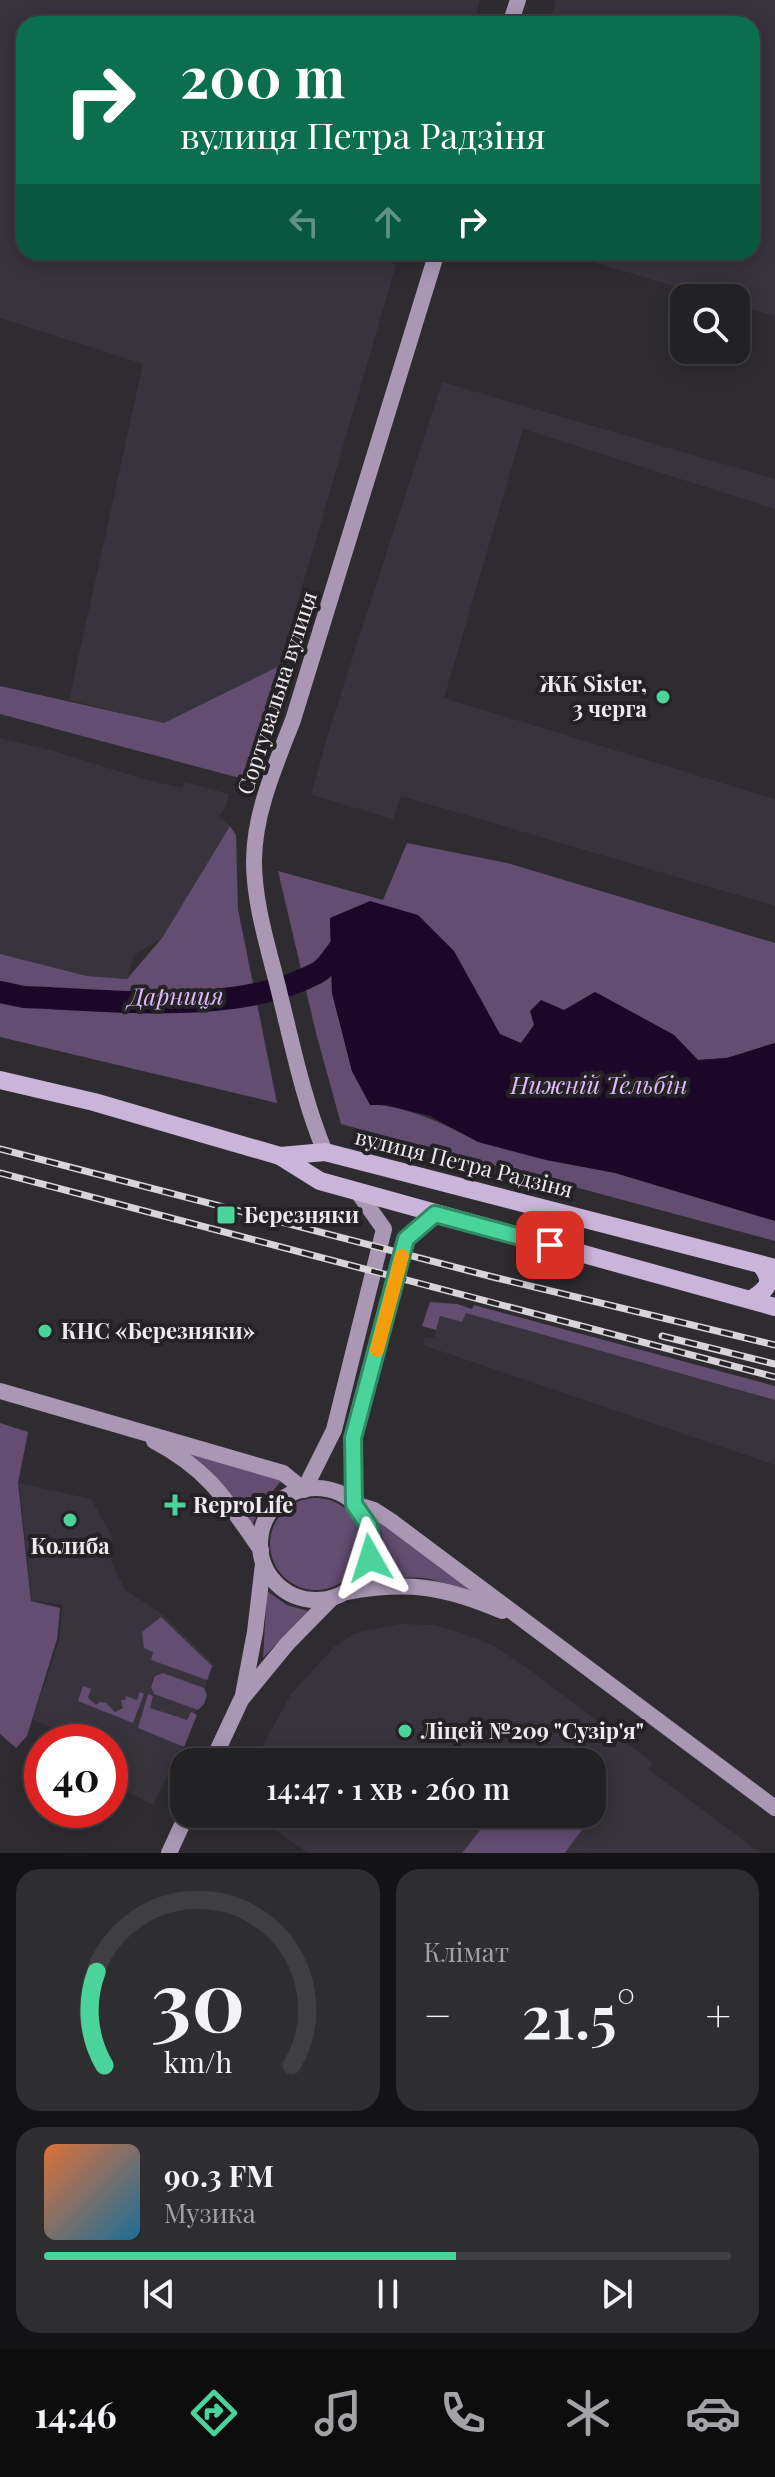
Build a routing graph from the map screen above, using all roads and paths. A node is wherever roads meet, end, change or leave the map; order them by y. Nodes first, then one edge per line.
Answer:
1 (435, 260) edge
2 (0, 1080) edge
3 (325, 1152) junction
4 (280, 1156) junction
5 (357, 1191) junction
6 (435, 1214) junction
7 (768, 1266) edge
8 (752, 1299) junction
9 (775, 1307) edge
10 (0, 1391) edge
11 (139, 1433) junction
12 (328, 1444) junction
13 (352, 1458) junction
14 (283, 1473) junction
15 (304, 1490) junction
16 (354, 1504) junction
17 (383, 1515) junction
18 (262, 1556) junction
19 (339, 1595) junction
20 (530, 1623) junction
21 (241, 1700) junction
22 (219, 1748) edge
23 (775, 1808) edge
24 (181, 1828) edge
25 (169, 1853) edge

1 - 3 street, Сортувальна вулиця
2 - 4 main road, вулиця Петра Радзіня
3 - 4 main road, вулиця Петра Радзіня
3 - 7 main road, вулиця Петра Радзіня
4 - 5 main road, вулиця Петра Радзіня
5 - 6 main road, вулиця Петра Радзіня
5 - 12 street
6 - 8 main road, вулиця Петра Радзіня
6 - 13 street
7 - 8 main road
8 - 9 main road, вулиця Петра Радзіня
10 - 11 street
11 - 14 street
11 - 18 street
12 - 14 street
12 - 15 street
13 - 16 street
13 - 17 street
14 - 15 street
15 - 16 street
15 - 18 street
16 - 17 street
16 - 19 street
17 - 20 street
18 - 19 street
18 - 21 street
19 - 20 street
19 - 21 street
20 - 23 street
21 - 22 street
24 - 25 street

